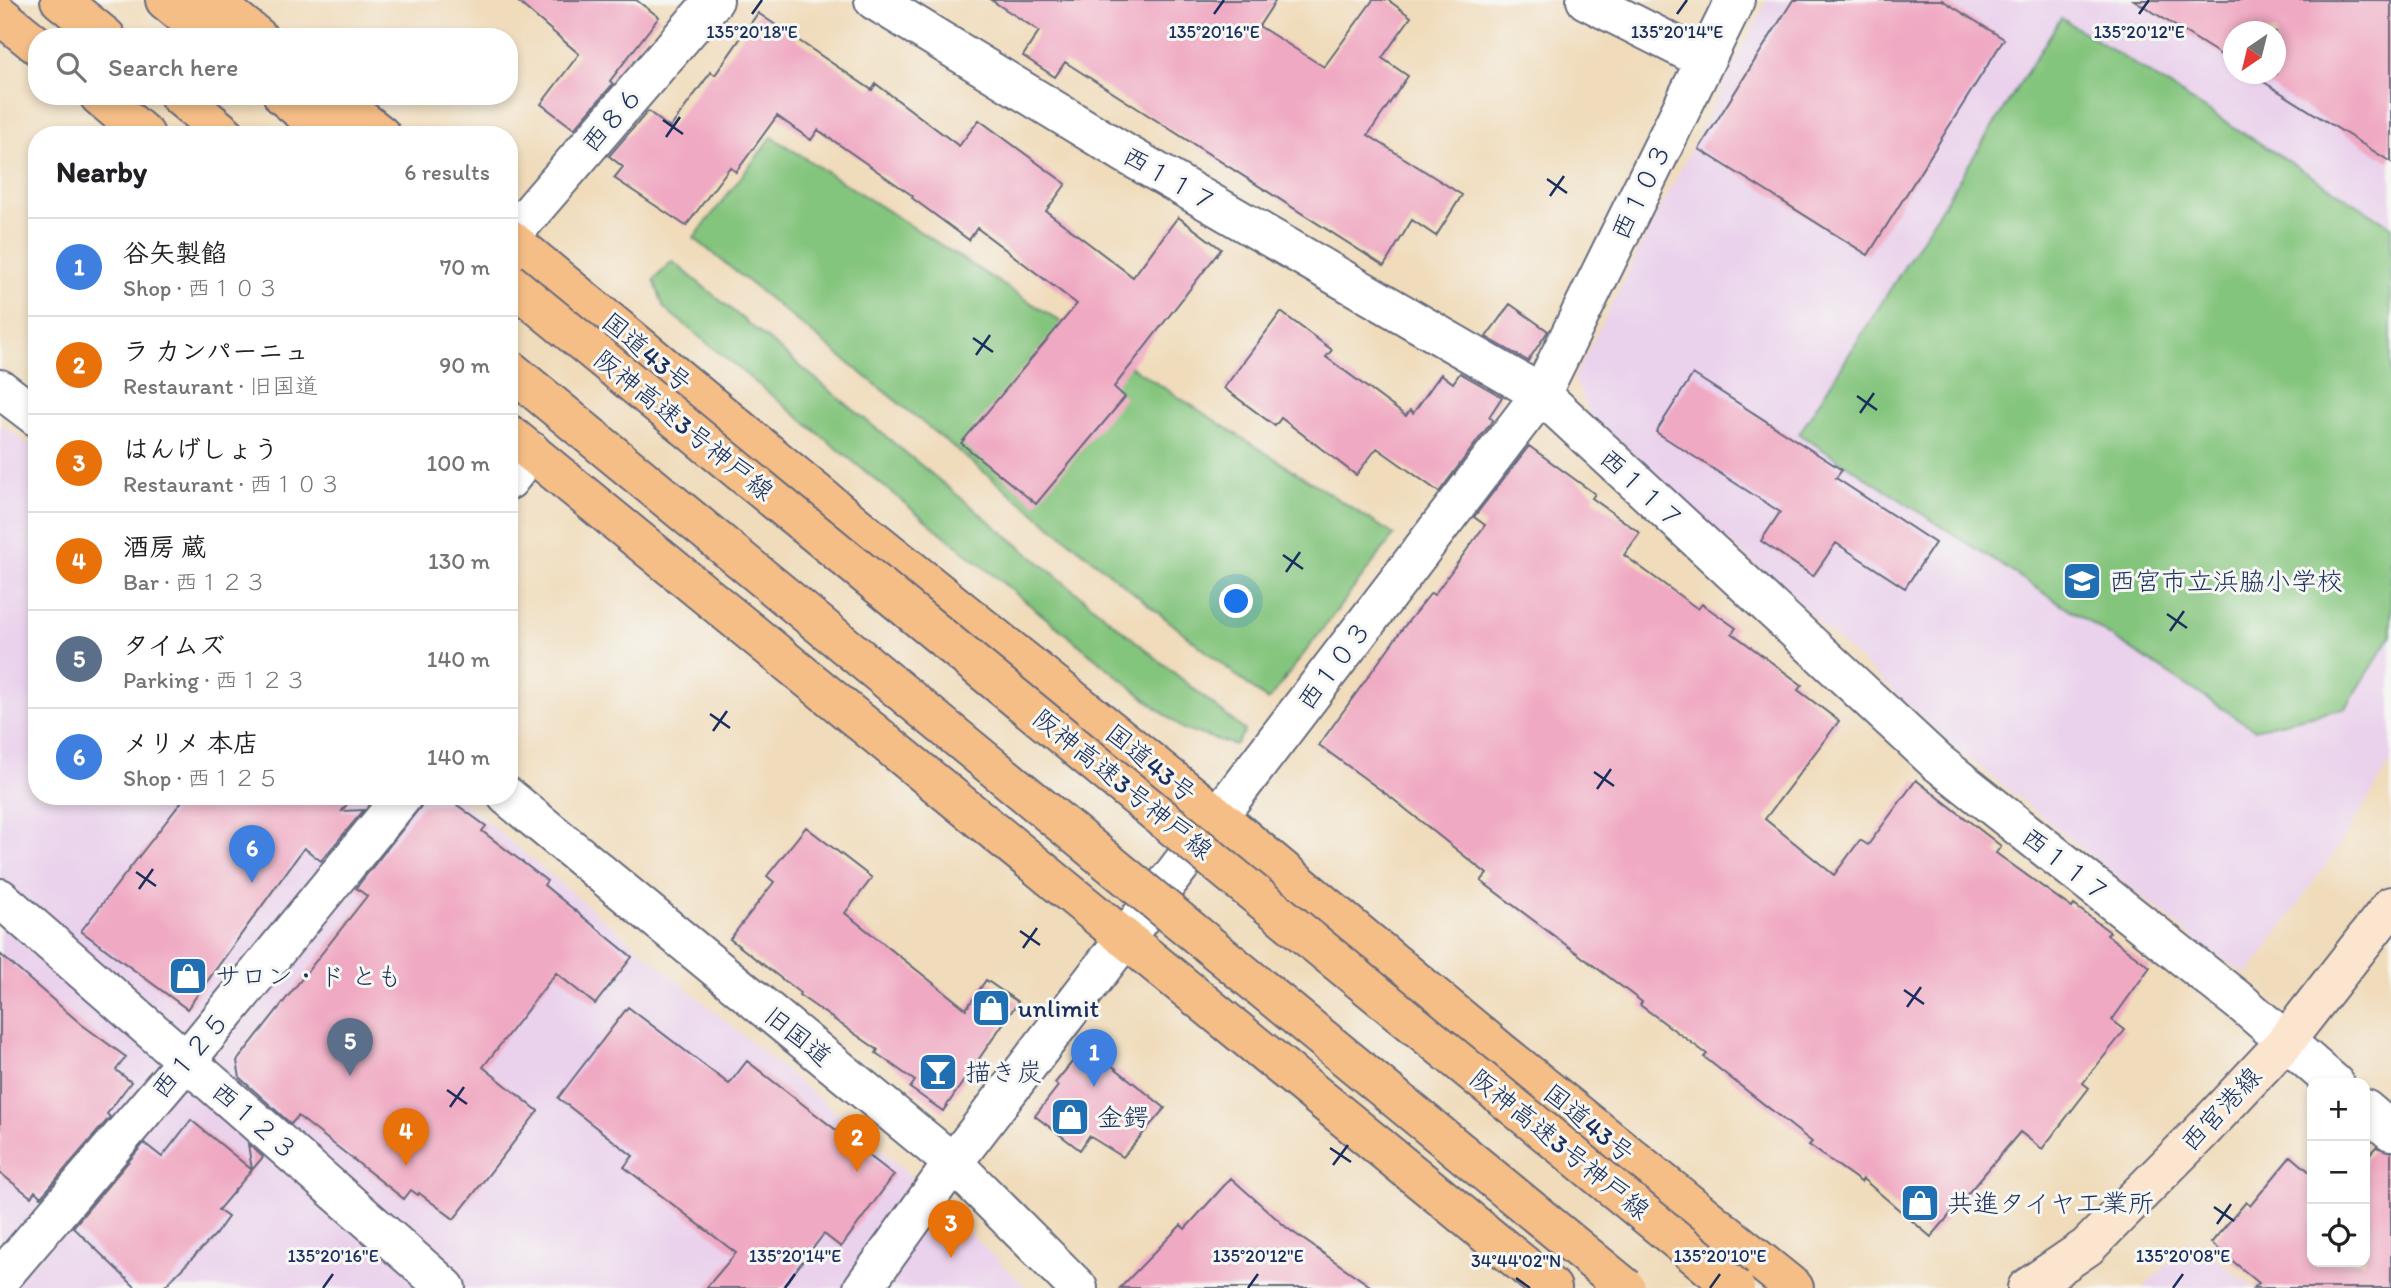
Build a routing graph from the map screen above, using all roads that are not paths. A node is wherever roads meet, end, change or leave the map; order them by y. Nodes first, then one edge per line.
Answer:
1 (60, 0) edge
2 (165, 0) edge
3 (212, 0) edge
4 (714, 0) edge
5 (874, 0) edge
6 (1586, 0) edge
7 (1735, 0) edge
8 (0, 15) edge
9 (95, 28) edge
10 (199, 28) edge
11 (247, 28) edge
12 (28, 38) edge
13 (1705, 60) junction
14 (110, 105) edge
15 (190, 105) edge
16 (294, 105) edge
17 (343, 105) edge
18 (134, 126) edge
19 (215, 126) edge
20 (319, 126) edge
21 (369, 126) edge
22 (518, 227) edge
23 (518, 244) edge
24 (518, 289) edge
25 (518, 376) edge
26 (0, 389) edge
27 (1541, 394) junction
28 (28, 410) edge
29 (518, 457) edge
30 (395, 805) edge
31 (518, 805) edge
32 (1218, 816) junction
33 (0, 898) edge
34 (2391, 906) edge
35 (1125, 939) junction
36 (2284, 1042) junction
37 (186, 1061) junction
38 (2328, 1078) edge
39 (2370, 1113) edge
40 (2391, 1131) edge
41 (953, 1163) junction
42 (0, 1279) edge
43 (446, 1288) edge
44 (863, 1288) edge
45 (1078, 1288) edge
46 (1552, 1288) edge
47 (1626, 1288) edge
48 (1735, 1288) edge
49 (1794, 1288) edge
50 (2027, 1288) edge

1 - 9 highway
2 - 10 highway
3 - 11 highway
4 - 22 street, 西８６
5 - 27 street, 西１１７
6 - 13 street
7 - 13 street, 西１０３
8 - 12 highway
13 - 27 street, 西１０３
14 - 18 highway
15 - 19 highway
16 - 20 highway
17 - 21 highway
23 - 32 highway, 国道43号
24 - 48 highway, 阪神高速3号神戸線, bridge
25 - 47 highway, bridge
26 - 28 street
27 - 32 street, 西１０３
27 - 36 street, 西１１７
29 - 35 highway
30 - 37 street, 西１２５
31 - 41 street, 旧国道
32 - 35 street, 西１０３
32 - 49 highway, 国道43号
33 - 37 street, 西１２３
34 - 36 main road, 西宮港線
35 - 41 street, 西１０３
35 - 46 highway
36 - 38 street, 西１１７
36 - 50 main road, 西宮港線
37 - 42 street, 西１２５
37 - 43 street, 西１２３
39 - 40 street
41 - 44 street, 西１０３
41 - 45 street, 旧国道

